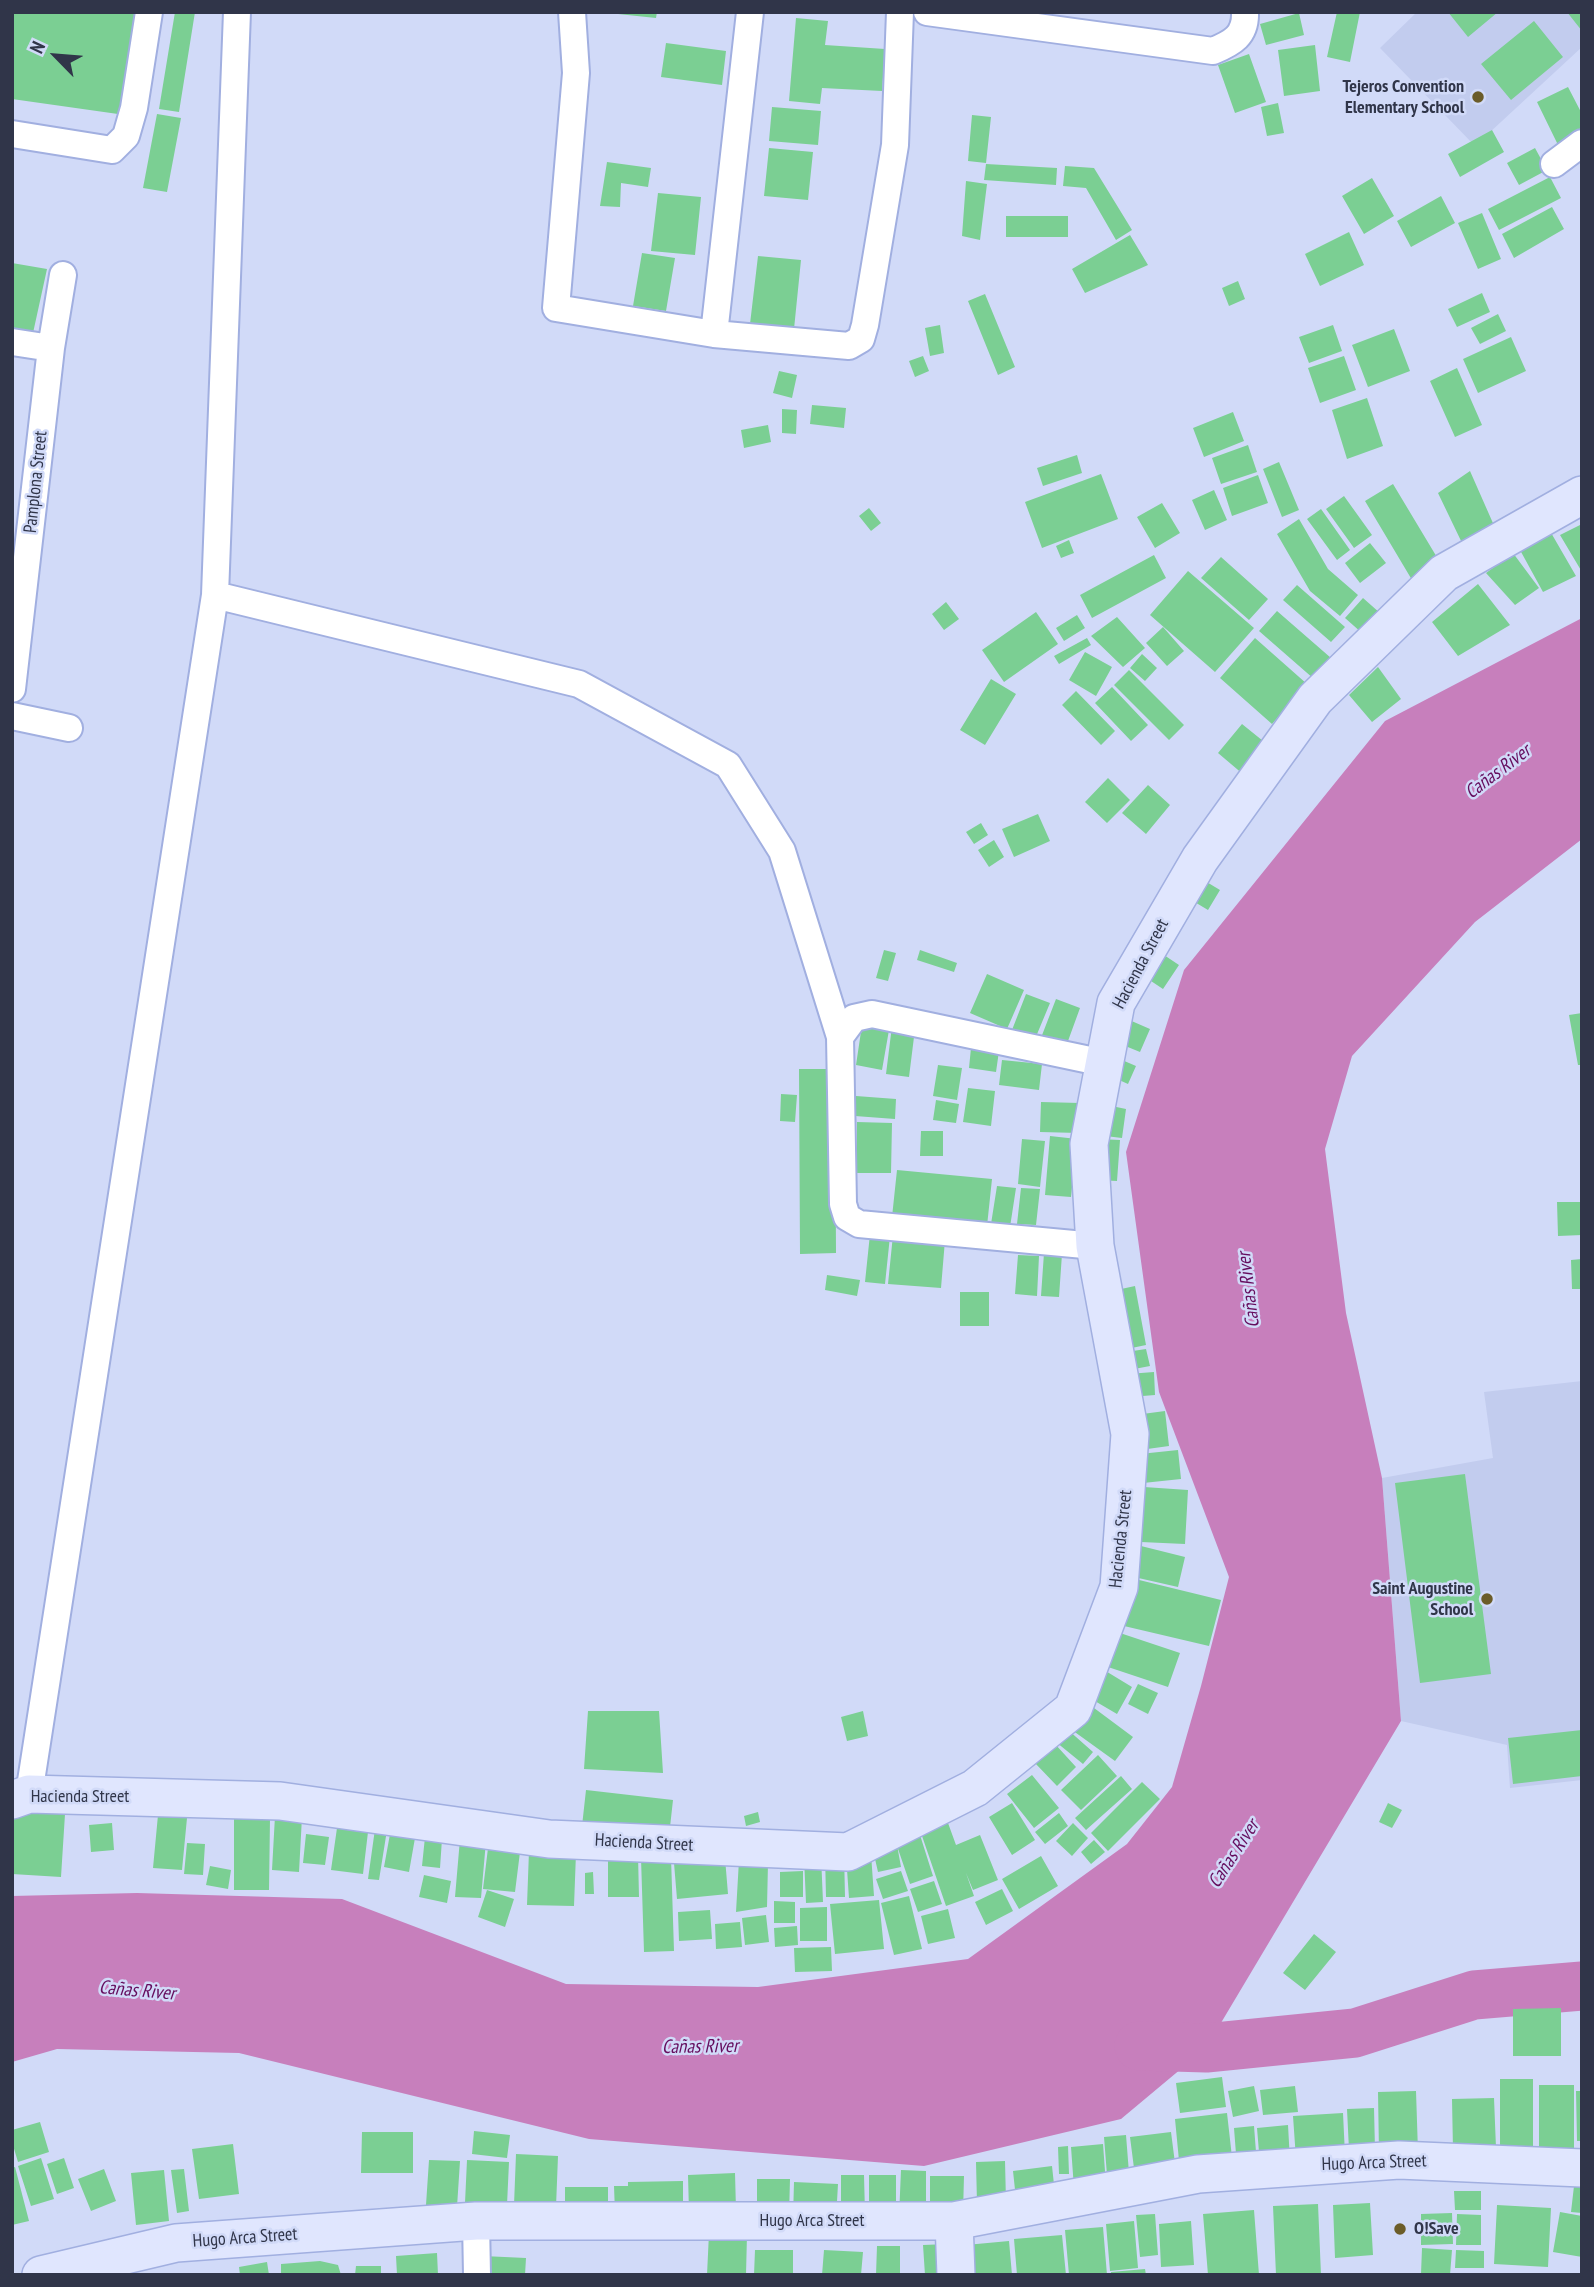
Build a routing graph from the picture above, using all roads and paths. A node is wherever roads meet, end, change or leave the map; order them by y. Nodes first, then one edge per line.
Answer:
1 (149, 12) edge
2 (237, 12) edge
3 (572, 12) edge
4 (750, 12) edge
5 (900, 12) edge
6 (927, 12) edge
7 (1245, 12) edge
8 (12, 134) edge
9 (1582, 143) edge
10 (1554, 164) dead end
11 (63, 275) dead end
12 (714, 334) junction
13 (12, 342) edge
14 (51, 348) junction
15 (1582, 495) edge
16 (215, 595) junction
17 (12, 689) edge
18 (12, 716) edge
19 (69, 728) dead end
20 (840, 1037) junction
21 (1104, 1063) junction
22 (1095, 1246) junction
23 (21, 1797) edge
24 (1582, 2168) edge
25 (476, 2221) junction
26 (954, 2221) junction
27 (41, 2275) edge
28 (477, 2275) edge
29 (956, 2275) edge

1 - 8 street
2 - 16 street
3 - 12 street
4 - 12 street
5 - 12 street
6 - 7 street
9 - 10 street
11 - 14 street, Pamplona Street
13 - 14 street
14 - 17 street, Pamplona Street
15 - 21 street, Hacienda Street
16 - 20 street
16 - 23 street
18 - 19 street
20 - 21 street
20 - 22 street
21 - 22 street, Hacienda Street
22 - 23 street, Hacienda Street
24 - 26 street, Hugo Arca Street
25 - 26 street, Hugo Arca Street
25 - 27 street, Hugo Arca Street
25 - 28 street
26 - 29 street

